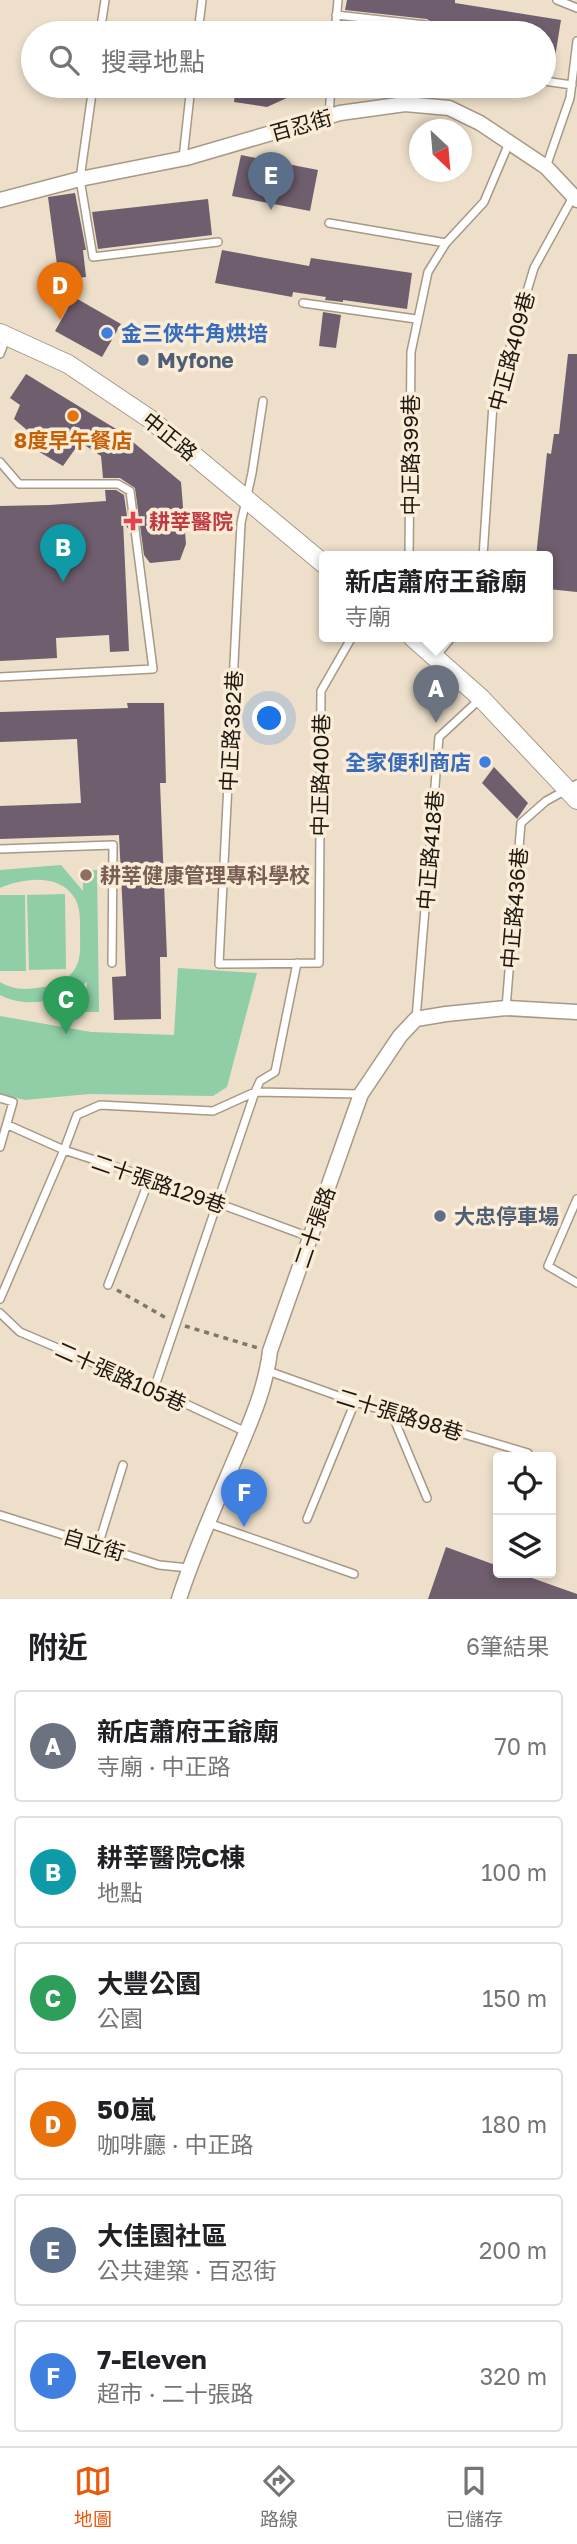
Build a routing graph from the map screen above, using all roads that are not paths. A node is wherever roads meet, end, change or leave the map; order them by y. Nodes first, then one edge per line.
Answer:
1 (105, 0) edge
2 (202, 0) edge
3 (338, 0) edge
4 (557, 0) edge
5 (577, 8) edge
6 (337, 15) junction
7 (102, 21) edge
8 (199, 21) edge
9 (336, 21) edge
10 (390, 21) edge
11 (577, 41) edge
12 (556, 83) edge
13 (572, 85) junction
14 (91, 98) edge
15 (190, 98) edge
16 (330, 98) edge
17 (574, 98) edge
18 (329, 117) junction
19 (509, 142) junction
20 (183, 158) junction
21 (546, 167) junction
22 (80, 179) junction
23 (575, 199) edge
24 (0, 200) edge
25 (329, 223) dead end
26 (218, 242) dead end
27 (446, 243) junction
28 (303, 303) dead end
29 (416, 319) junction
30 (4, 335) edge
31 (0, 355) edge
32 (263, 401) dead end
33 (0, 462) edge
34 (246, 499) junction
35 (409, 551) edge
36 (483, 551) edge
37 (319, 560) edge
38 (349, 642) edge
39 (418, 642) edge
40 (448, 642) edge
41 (436, 657) junction
42 (0, 677) edge
43 (481, 698) junction
44 (574, 791) edge
45 (0, 849) edge
46 (112, 963) dead end
47 (297, 963) junction
48 (506, 1009) junction
49 (577, 1012) edge
50 (416, 1019) junction
51 (255, 1092) junction
52 (361, 1094) junction
53 (0, 1098) edge
54 (8, 1125) junction
55 (0, 1147) edge
56 (64, 1150) junction
57 (150, 1178) junction
58 (577, 1199) edge
59 (217, 1203) junction
60 (312, 1238) junction
61 (577, 1283) edge
62 (108, 1285) dead end
63 (0, 1299) edge
64 (0, 1313) edge
65 (268, 1371) junction
66 (154, 1390) junction
67 (355, 1402) junction
68 (391, 1412) junction
69 (246, 1432) junction
70 (525, 1452) edge
71 (123, 1465) dead end
72 (427, 1497) dead end
73 (0, 1515) edge
74 (307, 1519) dead end
75 (208, 1523) junction
76 (98, 1546) junction
77 (189, 1568) junction
78 (354, 1574) dead end
79 (180, 1599) edge

1 - 7 lane
2 - 8 lane
3 - 6 lane
4 - 5 lane
6 - 9 lane
6 - 10 lane
11 - 13 lane
12 - 13 lane
13 - 17 lane
14 - 22 lane
15 - 20 lane
16 - 18 lane
17 - 21 lane
18 - 19 street, 百忍街
18 - 20 street, 百忍街
19 - 21 street, 百忍街
19 - 27 lane, 中正路399巷
20 - 22 street, 百忍街
21 - 23 street, 百忍街
22 - 24 street, 百忍街
22 - 26 lane
23 - 36 lane, 中正路409巷
25 - 27 lane
27 - 29 lane, 中正路399巷
28 - 29 lane
29 - 35 lane, 中正路399巷
30 - 31 lane
30 - 34 street, 中正路
32 - 34 lane, 中正路382巷
33 - 42 lane
34 - 37 street, 中正路
34 - 47 lane, 中正路382巷
38 - 47 lane, 中正路400巷
39 - 41 street
40 - 41 lane
41 - 43 street
43 - 44 street
43 - 50 lane, 中正路418巷
44 - 48 lane, 中正路436巷
45 - 46 lane
47 - 51 lane
48 - 49 street
48 - 50 street
50 - 52 street, 二十張路
51 - 52 lane
51 - 56 lane
51 - 59 lane
52 - 60 street, 二十張路
53 - 54 lane
54 - 55 lane
54 - 56 lane, 二十張路129巷
56 - 57 lane, 二十張路129巷
56 - 63 lane
57 - 59 lane, 二十張路129巷
57 - 62 lane
58 - 61 lane
59 - 60 lane, 二十張路129巷
59 - 66 lane
60 - 65 street, 二十張路
64 - 66 lane, 二十張路105巷
65 - 67 lane, 二十張路98巷
65 - 69 street, 二十張路
66 - 69 lane, 二十張路105巷
67 - 68 lane, 二十張路98巷
67 - 74 lane
68 - 70 lane, 二十張路98巷
68 - 72 lane
69 - 75 street, 二十張路
71 - 76 lane
73 - 76 lane, 自立街
75 - 77 street, 二十張路
75 - 78 lane
76 - 77 lane, 自立街
77 - 79 street, 二十張路

